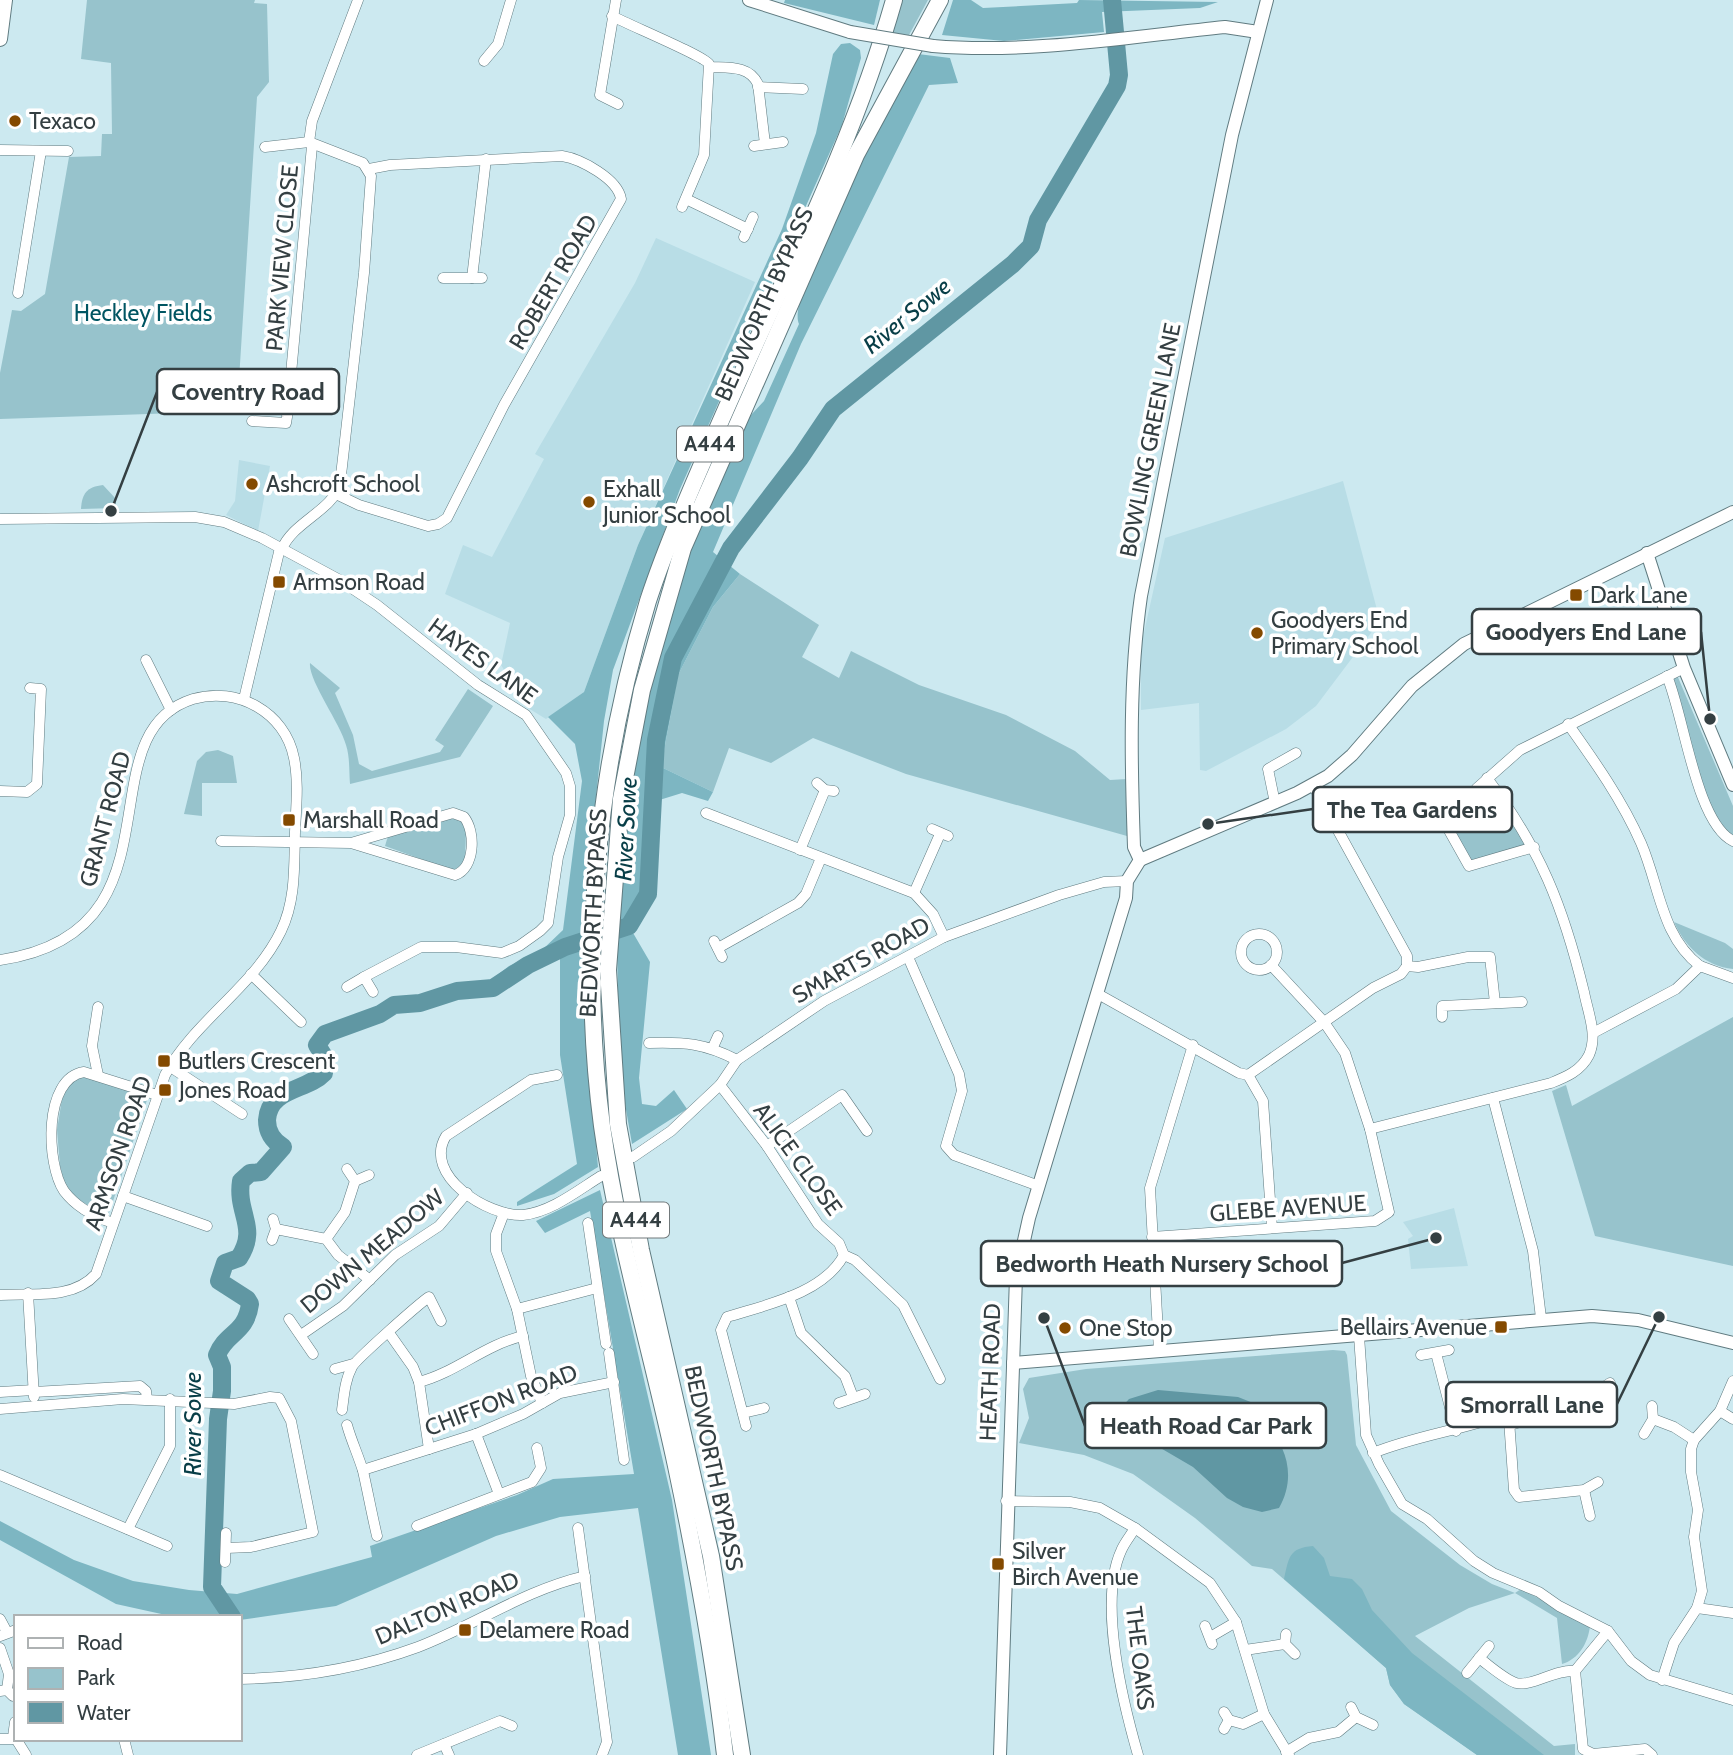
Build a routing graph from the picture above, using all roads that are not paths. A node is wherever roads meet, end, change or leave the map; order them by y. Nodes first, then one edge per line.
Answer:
1 (5, 0) edge
2 (358, 0) edge
3 (511, 0) edge
4 (615, 0) edge
5 (749, 0) edge
6 (894, 0) edge
7 (940, 0) edge
8 (1267, 0) edge
9 (612, 16) junction
10 (1258, 32) junction
11 (0, 39) edge
12 (484, 61) dead end
13 (710, 67) junction
14 (758, 87) junction
15 (803, 89) dead end
16 (618, 104) dead end
17 (783, 142) dead end
18 (310, 144) junction
19 (765, 145) junction
20 (754, 146) dead end
21 (265, 147) dead end
22 (0, 150) edge
23 (41, 151) junction
24 (68, 151) dead end
25 (486, 159) junction
26 (369, 169) junction
27 (754, 217) dead end
28 (443, 278) dead end
29 (19, 293) dead end
30 (252, 421) dead end
31 (336, 494) junction
32 (1733, 512) edge
33 (0, 519) edge
34 (281, 548) junction
35 (1647, 553) junction
36 (146, 660) dead end
37 (1684, 668) junction
38 (1667, 676) junction
39 (30, 688) dead end
40 (244, 699) junction
41 (171, 710) junction
42 (1568, 724) junction
43 (1296, 753) dead end
44 (1488, 778) junction
45 (1313, 785) junction
46 (1733, 785) edge
47 (825, 788) dead end
48 (0, 791) edge
49 (1275, 803) junction
50 (706, 813) dead end
51 (940, 833) dead end
52 (221, 841) dead end
53 (1733, 841) edge
54 (295, 842) junction
55 (351, 843) junction
56 (1534, 847) junction
57 (800, 850) junction
58 (821, 859) junction
59 (1140, 860) junction
60 (1127, 881) junction
61 (604, 884) junction
62 (914, 893) junction
63 (944, 937) junction
64 (718, 949) dead end
65 (908, 957) junction
66 (0, 960) edge
67 (1271, 965) dead end
68 (1407, 966) junction
69 (1700, 966) junction
70 (250, 974) junction
71 (364, 977) junction
72 (1733, 978) edge
73 (347, 987) dead end
74 (373, 992) dead end
75 (1098, 994) junction
76 (1522, 1002) dead end
77 (1495, 1003) junction
78 (98, 1007) dead end
79 (1442, 1017) dead end
80 (301, 1022) dead end
81 (1324, 1022) junction
82 (1593, 1033) junction
83 (718, 1036) dead end
84 (649, 1043) dead end
85 (1193, 1045) junction
86 (713, 1047) junction
87 (737, 1060) junction
88 (169, 1066) junction
89 (97, 1075) junction
90 (556, 1075) dead end
91 (1248, 1075) junction
92 (720, 1085) junction
93 (157, 1095) junction
94 (1493, 1098) junction
95 (242, 1114) dead end
96 (1370, 1129) junction
97 (867, 1131) dead end
98 (767, 1146) junction
99 (633, 1157) dead end
100 (347, 1169) dead end
101 (369, 1175) dead end
102 (600, 1176) dead end
103 (355, 1181) junction
104 (1039, 1186) junction
105 (467, 1194) junction
106 (123, 1196) junction
107 (504, 1213) junction
108 (113, 1223) junction
109 (587, 1223) dead end
110 (207, 1226) dead end
111 (1272, 1228) junction
112 (1152, 1237) junction
113 (326, 1239) junction
114 (272, 1240) dead end
115 (844, 1255) junction
116 (370, 1280) junction
117 (597, 1288) junction
118 (28, 1293) junction
119 (0, 1295) edge
120 (789, 1297) junction
121 (517, 1309) junction
122 (1541, 1318) junction
123 (289, 1319) dead end
124 (441, 1321) dead end
125 (389, 1334) junction
126 (301, 1335) junction
127 (523, 1336) junction
128 (1359, 1336) junction
129 (1733, 1343) edge
130 (1449, 1350) dead end
131 (1159, 1351) junction
132 (1436, 1353) junction
133 (313, 1354) dead end
134 (1422, 1355) dead end
135 (1013, 1363) junction
136 (353, 1364) junction
137 (335, 1369) dead end
138 (940, 1379) dead end
139 (1733, 1381) edge
140 (419, 1382) junction
141 (614, 1382) junction
142 (1610, 1383) dead end
143 (34, 1391) junction
144 (0, 1392) edge
145 (865, 1394) dead end
146 (1597, 1394) junction
147 (853, 1397) junction
148 (147, 1399) junction
149 (170, 1399) junction
150 (542, 1403) junction
151 (839, 1403) dead end
152 (35, 1406) junction
153 (1651, 1406) dead end
154 (764, 1408) dead end
155 (1607, 1408) dead end
156 (0, 1409) edge
157 (342, 1410) dead end
158 (1720, 1411) junction
159 (743, 1413) junction
160 (1653, 1419) junction
161 (1733, 1419) edge
162 (347, 1425) dead end
163 (1510, 1425) junction
164 (746, 1426) dead end
165 (1456, 1431) junction
166 (476, 1434) junction
167 (1644, 1434) dead end
168 (1694, 1440) junction
169 (537, 1448) dead end
170 (429, 1449) junction
171 (1373, 1453) junction
172 (624, 1460) dead end
173 (684, 1467) junction
174 (363, 1470) junction
175 (0, 1475) edge
176 (1598, 1482) dead end
177 (1584, 1490) junction
178 (499, 1494) junction
179 (1006, 1501) junction
180 (1590, 1517) dead end
181 (417, 1526) dead end
182 (578, 1528) dead end
183 (1135, 1528) junction
184 (128, 1530) junction
185 (226, 1533) dead end
186 (377, 1536) dead end
187 (167, 1546) dead end
188 (226, 1548) junction
189 (225, 1562) dead end
190 (585, 1576) junction
191 (1697, 1608) junction
192 (1733, 1613) edge
193 (0, 1619) edge
194 (1236, 1622) junction
195 (1205, 1626) dead end
196 (1608, 1631) junction
197 (8, 1633) edge
198 (1489, 1646) dead end
199 (0, 1648) edge
200 (1245, 1650) junction
201 (1295, 1654) dead end
202 (1479, 1658) junction
203 (1575, 1671) junction
204 (1467, 1673) dead end
205 (242, 1679) edge
206 (1662, 1680) junction
207 (7, 1693) edge
208 (1733, 1700) edge
209 (1264, 1714) junction
210 (1226, 1720) dead end
211 (1373, 1725) dead end
212 (512, 1726) dead end
213 (444, 1744) junction
214 (733, 1751) edge
215 (1287, 1753) edge
216 (417, 1755) edge
217 (449, 1755) edge
218 (602, 1755) edge
219 (1000, 1755) edge
220 (1138, 1755) edge
221 (1652, 1755) edge

1 - 11 main road
2 - 18 street
3 - 12 street
4 - 9 street
5 - 10 street, bridge
6 - 61 highway, BEDWORTH BYPASS / A444
7 - 61 highway, BEDWORTH BYPASS / A444
8 - 10 street, BOWLING GREEN LANE
9 - 13 street
9 - 16 street
10 - 59 street, BOWLING GREEN LANE
13 - 14 street
13 - 27 street
14 - 15 street
14 - 19 street
17 - 19 street
18 - 21 street
18 - 26 street
18 - 30 street, PARK VIEW CLOSE
19 - 20 street
22 - 23 street
23 - 24 street
23 - 29 street
25 - 26 street, ROBERT ROAD
25 - 28 street
25 - 31 street, ROBERT ROAD
26 - 31 street
31 - 34 street
32 - 35 street
33 - 34 street, HAYES LANE
34 - 40 street
34 - 71 street, HAYES LANE
35 - 37 street
35 - 45 street
36 - 41 street
37 - 38 street
37 - 46 street
38 - 42 street
38 - 53 street
39 - 48 street
40 - 41 street, GRANT ROAD
40 - 54 street, ARMSON ROAD
41 - 66 street, GRANT ROAD
42 - 44 street
42 - 69 street
43 - 49 street
44 - 56 street
44 - 56 street
45 - 49 street
45 - 68 street
47 - 57 street
49 - 59 street
50 - 57 street
51 - 62 street
52 - 54 street
54 - 55 street
54 - 70 street, ARMSON ROAD
55 - 55 street
56 - 82 street
57 - 58 street
58 - 62 street
58 - 64 street
59 - 60 street
60 - 63 street, SMARTS ROAD
60 - 75 street, HEATH ROAD
61 - 173 highway, BEDWORTH BYPASS / A444
62 - 63 street
63 - 65 street, SMARTS ROAD
65 - 87 street, SMARTS ROAD
65 - 104 street
67 - 81 street, GLEBE AVENUE
68 - 77 street
68 - 81 street
69 - 72 street
69 - 82 street
70 - 80 street
70 - 88 street, ARMSON ROAD
71 - 73 street, HAYES LANE
71 - 74 street
75 - 85 street
75 - 104 street, HEATH ROAD
76 - 77 street
77 - 79 street
78 - 89 street
81 - 91 street
81 - 96 street, GLEBE AVENUE
82 - 94 street
83 - 86 street
84 - 86 street
85 - 91 street
85 - 112 street
86 - 87 street
87 - 92 street, SMARTS ROAD
88 - 93 street, ARMSON ROAD
88 - 95 street
89 - 93 street
89 - 108 street
90 - 105 street
91 - 111 street
92 - 98 street, ALICE CLOSE
92 - 99 street, SMARTS ROAD
93 - 106 street, ARMSON ROAD
94 - 96 street
94 - 122 street
96 - 111 street, GLEBE AVENUE
97 - 98 street
98 - 115 street, ALICE CLOSE
100 - 103 street
101 - 103 street
102 - 107 street
103 - 113 street
104 - 135 street, HEATH ROAD
105 - 107 street
105 - 116 street, DOWN MEADOW
106 - 108 street, ARMSON ROAD
106 - 110 street
107 - 121 street
108 - 118 street, ARMSON ROAD
109 - 117 street
111 - 112 street, GLEBE AVENUE
112 - 131 street
113 - 114 street
113 - 116 street
115 - 120 street
115 - 138 street, ALICE CLOSE
116 - 126 street, DOWN MEADOW
117 - 121 street
117 - 141 street
118 - 119 street
118 - 143 street
120 - 147 street
120 - 159 street
121 - 127 street
122 - 128 street
122 - 129 street
123 - 126 street, DOWN MEADOW
124 - 125 street
125 - 136 street
125 - 140 street
126 - 133 street, DOWN MEADOW
127 - 140 street
127 - 150 street
128 - 131 street
128 - 171 street
130 - 132 street
131 - 135 street
132 - 134 street
132 - 165 street
135 - 179 street, HEATH ROAD
136 - 137 street
136 - 157 street
139 - 158 street
140 - 170 street
141 - 150 street, CHIFFON ROAD
141 - 172 street
142 - 146 street
143 - 144 street
143 - 148 street
143 - 152 street
145 - 147 street
146 - 155 street
146 - 163 street
147 - 151 street
148 - 149 street
148 - 152 street
149 - 184 street
149 - 188 street
150 - 166 street, CHIFFON ROAD
152 - 156 street
153 - 160 street
154 - 159 street
158 - 161 street
158 - 168 street
159 - 164 street
160 - 167 street
160 - 168 street
162 - 174 street
163 - 165 street
163 - 177 street
165 - 171 street
166 - 170 street, CHIFFON ROAD
166 - 178 street
168 - 191 street
169 - 178 street
170 - 174 street, CHIFFON ROAD
171 - 196 street
173 - 214 highway, BEDWORTH BYPASS / A444
173 - 214 highway, BEDWORTH BYPASS / A444
174 - 186 street
175 - 184 street
176 - 177 street
177 - 180 street
178 - 181 street
179 - 183 street
179 - 219 street, HEATH ROAD
182 - 190 street
183 - 194 street
183 - 220 street, THE OAKS
184 - 187 street
185 - 188 street
188 - 189 street
190 - 205 street, DALTON ROAD
190 - 218 street
191 - 192 street
191 - 206 street
193 - 197 street
194 - 195 street
194 - 200 street
196 - 203 street
196 - 206 street
198 - 202 street
199 - 207 street
200 - 201 street
200 - 209 street
202 - 203 street
202 - 204 street
203 - 221 street
206 - 208 street
209 - 210 street
209 - 215 street
211 - 215 street
212 - 213 street
213 - 216 street
213 - 217 street

